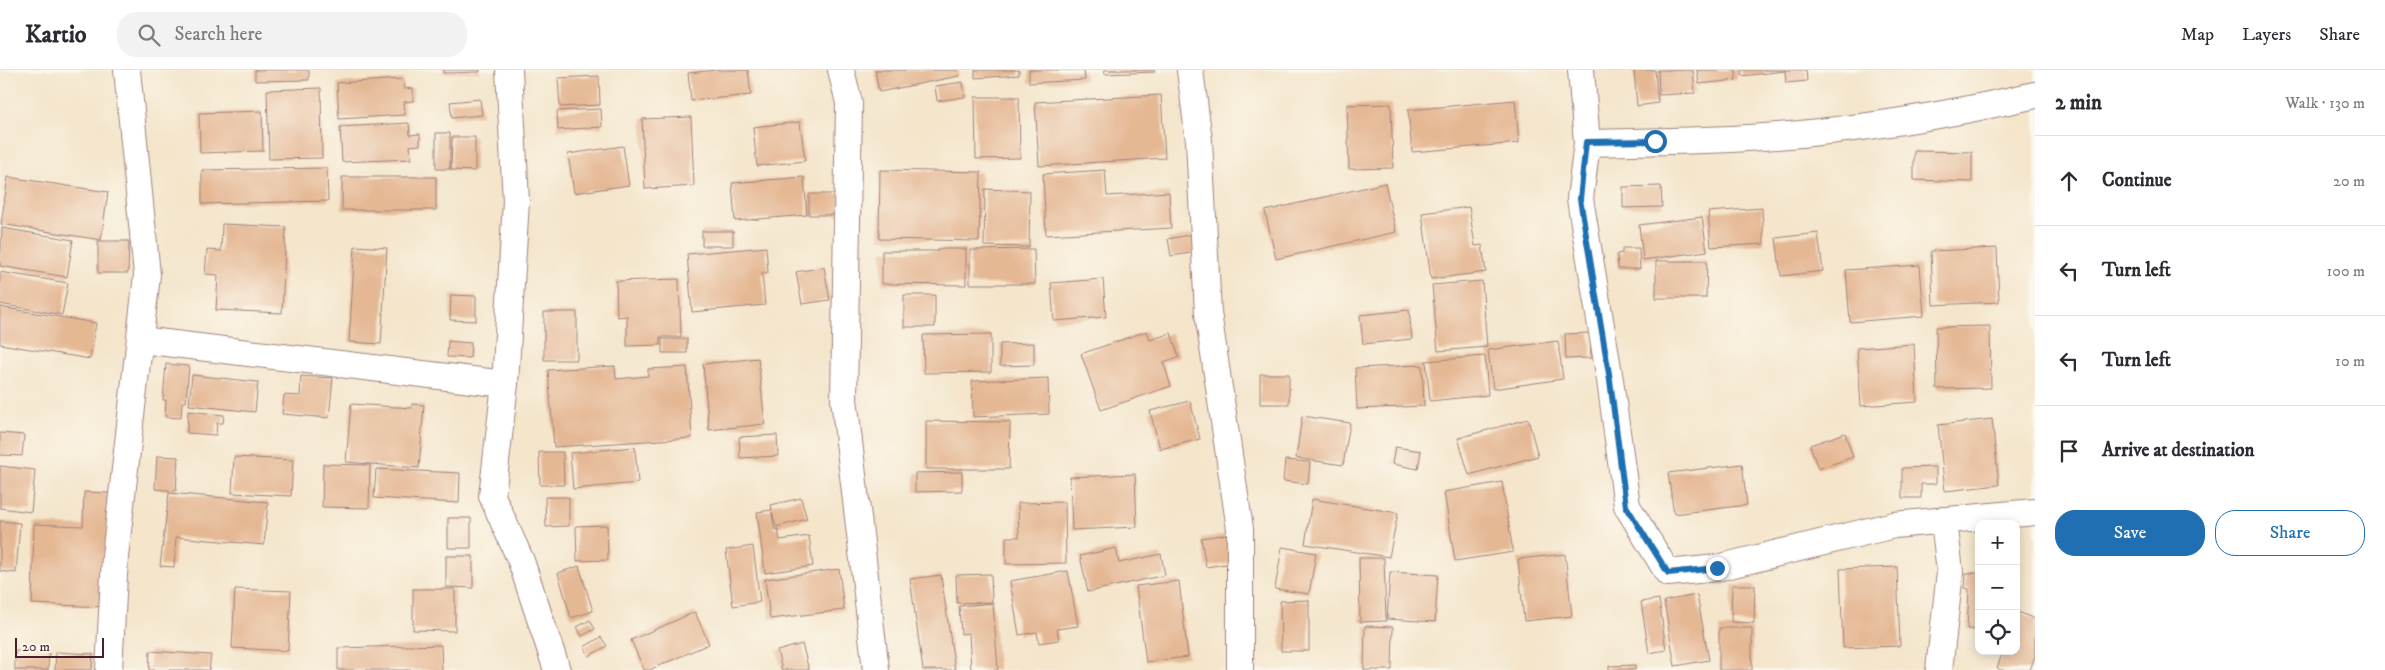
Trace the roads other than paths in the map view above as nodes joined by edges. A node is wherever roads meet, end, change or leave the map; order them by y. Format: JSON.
{"nodes":[{"id":1,"x":127,"y":70,"type":"edge"},
{"id":2,"x":509,"y":70,"type":"edge"},
{"id":3,"x":841,"y":70,"type":"edge"},
{"id":4,"x":1190,"y":70,"type":"edge"},
{"id":5,"x":1581,"y":70,"type":"edge"},
{"id":6,"x":2035,"y":95,"type":"edge"},
{"id":7,"x":1586,"y":142,"type":"junction"},
{"id":8,"x":141,"y":340,"type":"junction"},
{"id":9,"x":506,"y":384,"type":"junction"},
{"id":10,"x":2035,"y":512,"type":"edge"},
{"id":11,"x":1944,"y":520,"type":"junction"},
{"id":12,"x":109,"y":670,"type":"edge"},
{"id":13,"x":557,"y":670,"type":"edge"},
{"id":14,"x":876,"y":670,"type":"edge"},
{"id":15,"x":1240,"y":670,"type":"edge"},
{"id":16,"x":1939,"y":670,"type":"edge"}],
"edges":[{"from":1,"to":8,"type":"street"},
{"from":2,"to":9,"type":"street"},
{"from":3,"to":14,"type":"street"},
{"from":4,"to":15,"type":"street"},
{"from":5,"to":7,"type":"street"},
{"from":6,"to":7,"type":"street"},
{"from":7,"to":11,"type":"street"},
{"from":8,"to":9,"type":"street"},
{"from":8,"to":12,"type":"street"},
{"from":9,"to":13,"type":"street"},
{"from":10,"to":11,"type":"street"},
{"from":11,"to":16,"type":"street"}]}
